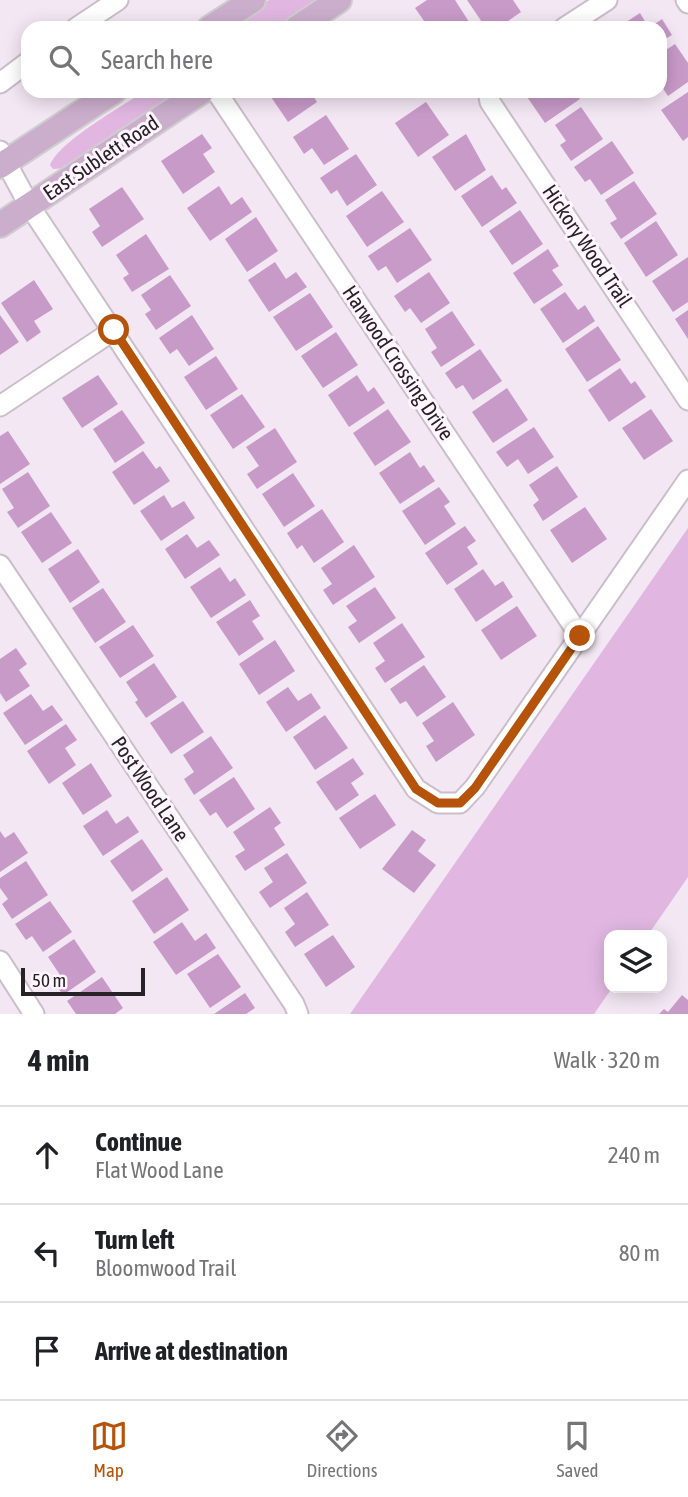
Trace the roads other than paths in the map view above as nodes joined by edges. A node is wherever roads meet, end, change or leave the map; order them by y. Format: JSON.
{"nodes":[{"id":1,"x":118,"y":0,"type":"edge"},
{"id":2,"x":253,"y":0,"type":"edge"},
{"id":3,"x":339,"y":0,"type":"edge"},
{"id":4,"x":607,"y":0,"type":"edge"},
{"id":5,"x":86,"y":21,"type":"edge"},
{"id":6,"x":221,"y":21,"type":"edge"},
{"id":7,"x":308,"y":21,"type":"edge"},
{"id":8,"x":575,"y":21,"type":"edge"},
{"id":9,"x":21,"y":67,"type":"edge"},
{"id":10,"x":0,"y":83,"type":"edge"},
{"id":11,"x":102,"y":98,"type":"edge"},
{"id":12,"x":191,"y":98,"type":"edge"},
{"id":13,"x":221,"y":98,"type":"edge"},
{"id":14,"x":489,"y":98,"type":"edge"},
{"id":15,"x":2,"y":159,"type":"edge"},
{"id":16,"x":29,"y":205,"type":"junction"},
{"id":17,"x":0,"y":225,"type":"edge"},
{"id":18,"x":114,"y":330,"type":"junction"},
{"id":19,"x":688,"y":400,"type":"edge"},
{"id":20,"x":0,"y":406,"type":"edge"},
{"id":21,"x":688,"y":480,"type":"edge"},
{"id":22,"x":0,"y":565,"type":"edge"},
{"id":23,"x":580,"y":636,"type":"junction"},
{"id":24,"x":0,"y":961,"type":"edge"},
{"id":25,"x":34,"y":1014,"type":"edge"},
{"id":26,"x":298,"y":1014,"type":"edge"}],
"edges":[{"from":1,"to":5,"type":"street"},
{"from":2,"to":6,"type":"main road"},
{"from":3,"to":7,"type":"main road"},
{"from":4,"to":8,"type":"street"},
{"from":9,"to":10,"type":"street"},
{"from":11,"to":15,"type":"main road"},
{"from":12,"to":16,"type":"main road","name":"East Sublett Road"},
{"from":13,"to":23,"type":"street","name":"Harwood Crossing Drive"},
{"from":14,"to":19,"type":"street","name":"Hickory Wood Trail"},
{"from":15,"to":16,"type":"street"},
{"from":16,"to":17,"type":"main road","name":"East Sublett Road"},
{"from":16,"to":18,"type":"street"},
{"from":18,"to":20,"type":"street"},
{"from":18,"to":23,"type":"street"},
{"from":21,"to":23,"type":"street"},
{"from":22,"to":26,"type":"street","name":"Post Wood Lane"},
{"from":24,"to":25,"type":"street"}]}
